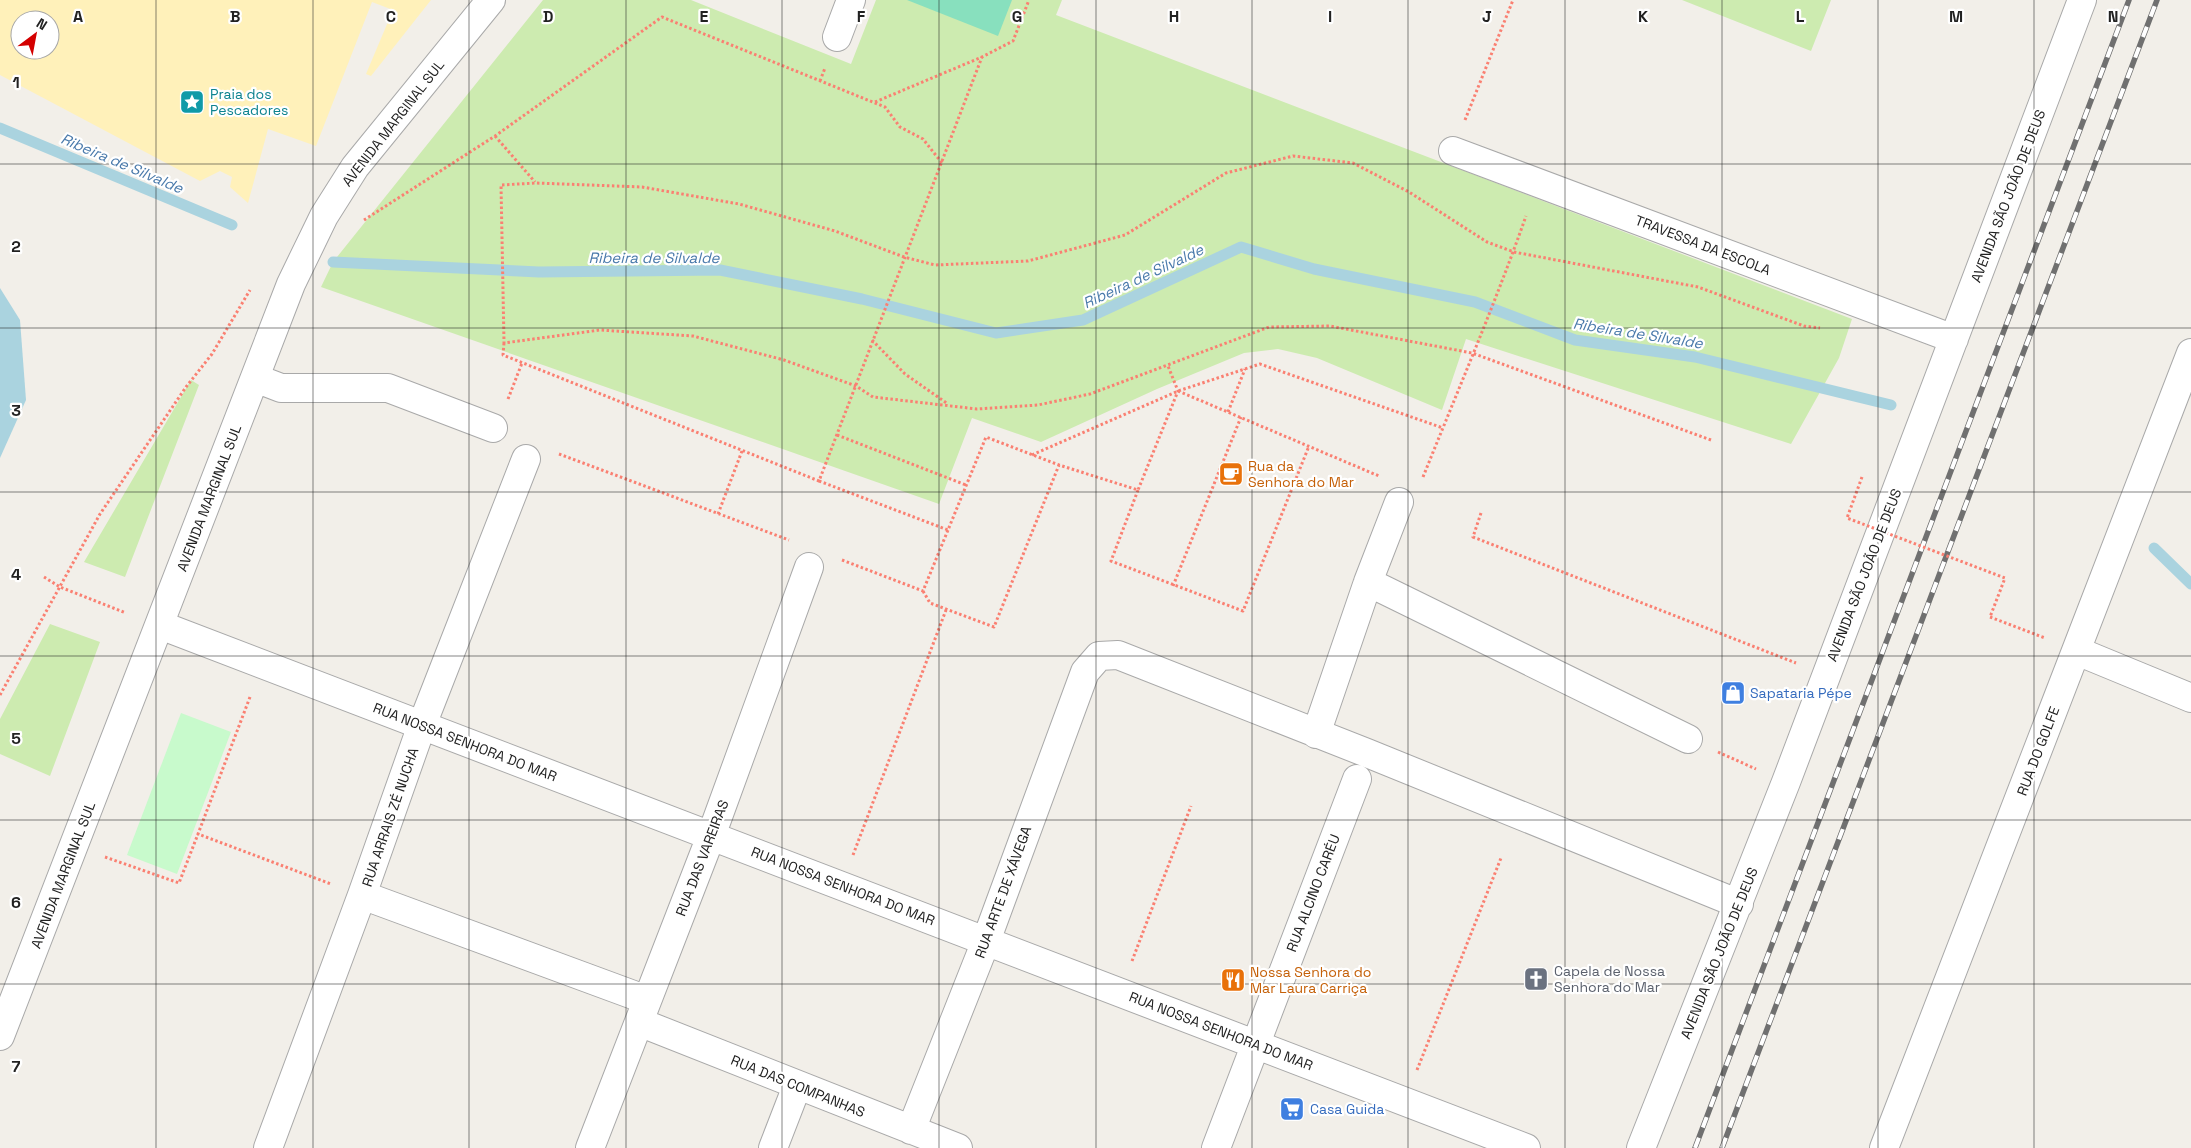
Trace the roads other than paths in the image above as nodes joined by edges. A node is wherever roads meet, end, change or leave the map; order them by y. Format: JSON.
{"nodes":[{"id":1,"x":490,"y":0,"type":"edge"},
{"id":2,"x":851,"y":0,"type":"edge"},
{"id":3,"x":2082,"y":0,"type":"edge"},
{"id":4,"x":837,"y":37,"type":"dead end"},
{"id":5,"x":1453,"y":151,"type":"road end"},
{"id":6,"x":1954,"y":338,"type":"junction"},
{"id":7,"x":2191,"y":353,"type":"edge"},
{"id":8,"x":255,"y":378,"type":"junction"},
{"id":9,"x":493,"y":428,"type":"dead end"},
{"id":10,"x":538,"y":455,"type":"road end"},
{"id":11,"x":1402,"y":494,"type":"road end"},
{"id":12,"x":813,"y":555,"type":"road end"},
{"id":13,"x":1368,"y":582,"type":"junction"},
{"id":14,"x":160,"y":625,"type":"junction"},
{"id":15,"x":2077,"y":651,"type":"junction"},
{"id":16,"x":2191,"y":698,"type":"edge"},
{"id":17,"x":422,"y":725,"type":"junction"},
{"id":18,"x":1316,"y":734,"type":"junction"},
{"id":19,"x":1688,"y":739,"type":"road end"},
{"id":20,"x":1357,"y":779,"type":"dead end"},
{"id":21,"x":711,"y":836,"type":"junction"},
{"id":22,"x":362,"y":895,"type":"junction"},
{"id":23,"x":1739,"y":904,"type":"junction"},
{"id":24,"x":986,"y":941,"type":"junction"},
{"id":25,"x":643,"y":1011,"type":"junction"},
{"id":26,"x":0,"y":1036,"type":"edge"},
{"id":27,"x":1256,"y":1043,"type":"junction"},
{"id":28,"x":797,"y":1086,"type":"junction"},
{"id":29,"x":911,"y":1130,"type":"junction"},
{"id":30,"x":268,"y":1148,"type":"edge"},
{"id":31,"x":590,"y":1148,"type":"edge"},
{"id":32,"x":773,"y":1148,"type":"edge"},
{"id":33,"x":958,"y":1148,"type":"edge"},
{"id":34,"x":1216,"y":1148,"type":"edge"},
{"id":35,"x":1526,"y":1148,"type":"edge"},
{"id":36,"x":1642,"y":1148,"type":"edge"},
{"id":37,"x":1884,"y":1148,"type":"edge"}],
"edges":[{"from":1,"to":8,"type":"street","name":"AVENIDA MARGINAL SUL"},
{"from":2,"to":4,"type":"street"},
{"from":3,"to":6,"type":"street","name":"AVENIDA SÃO JOÃO DE DEUS"},
{"from":5,"to":6,"type":"street","name":"TRAVESSA DA ESCOLA"},
{"from":6,"to":23,"type":"street","name":"AVENIDA SÃO JOÃO DE DEUS"},
{"from":7,"to":15,"type":"street","name":"RUA DO GOLFE"},
{"from":8,"to":9,"type":"street"},
{"from":8,"to":14,"type":"street","name":"AVENIDA MARGINAL SUL"},
{"from":10,"to":17,"type":"street","name":"RUA ARRAIS ZÉ NUCHA"},
{"from":11,"to":13,"type":"street"},
{"from":12,"to":21,"type":"street","name":"RUA DAS VAREIRAS"},
{"from":13,"to":18,"type":"street"},
{"from":13,"to":19,"type":"street"},
{"from":14,"to":17,"type":"street","name":"RUA NOSSA SENHORA DO MAR"},
{"from":14,"to":26,"type":"street","name":"AVENIDA MARGINAL SUL"},
{"from":15,"to":16,"type":"street"},
{"from":15,"to":37,"type":"street","name":"RUA DO GOLFE"},
{"from":17,"to":21,"type":"street","name":"RUA NOSSA SENHORA DO MAR"},
{"from":17,"to":22,"type":"street","name":"RUA ARRAIS ZÉ NUCHA"},
{"from":18,"to":23,"type":"street"},
{"from":18,"to":24,"type":"street","name":"RUA ARTE DE XÁVEGA"},
{"from":20,"to":27,"type":"street","name":"RUA ALCINO CARÉU"},
{"from":21,"to":24,"type":"street","name":"RUA NOSSA SENHORA DO MAR"},
{"from":21,"to":25,"type":"street","name":"RUA DAS VAREIRAS"},
{"from":22,"to":25,"type":"street","name":"RUA DAS COMPANHAS"},
{"from":22,"to":30,"type":"street","name":"RUA ARRAIS ZÉ NUCHA"},
{"from":23,"to":36,"type":"street","name":"AVENIDA SÃO JOÃO DE DEUS"},
{"from":24,"to":27,"type":"street","name":"RUA NOSSA SENHORA DO MAR"},
{"from":24,"to":29,"type":"street","name":"RUA ARTE DE XÁVEGA"},
{"from":25,"to":28,"type":"street","name":"RUA DAS COMPANHAS"},
{"from":25,"to":31,"type":"street","name":"RUA DAS VAREIRAS"},
{"from":27,"to":34,"type":"street","name":"RUA ALCINO CARÉU"},
{"from":27,"to":35,"type":"street","name":"RUA NOSSA SENHORA DO MAR"},
{"from":28,"to":29,"type":"street","name":"RUA DAS COMPANHAS"},
{"from":28,"to":32,"type":"street"},
{"from":29,"to":33,"type":"street","name":"RUA DAS COMPANHAS"}]}
